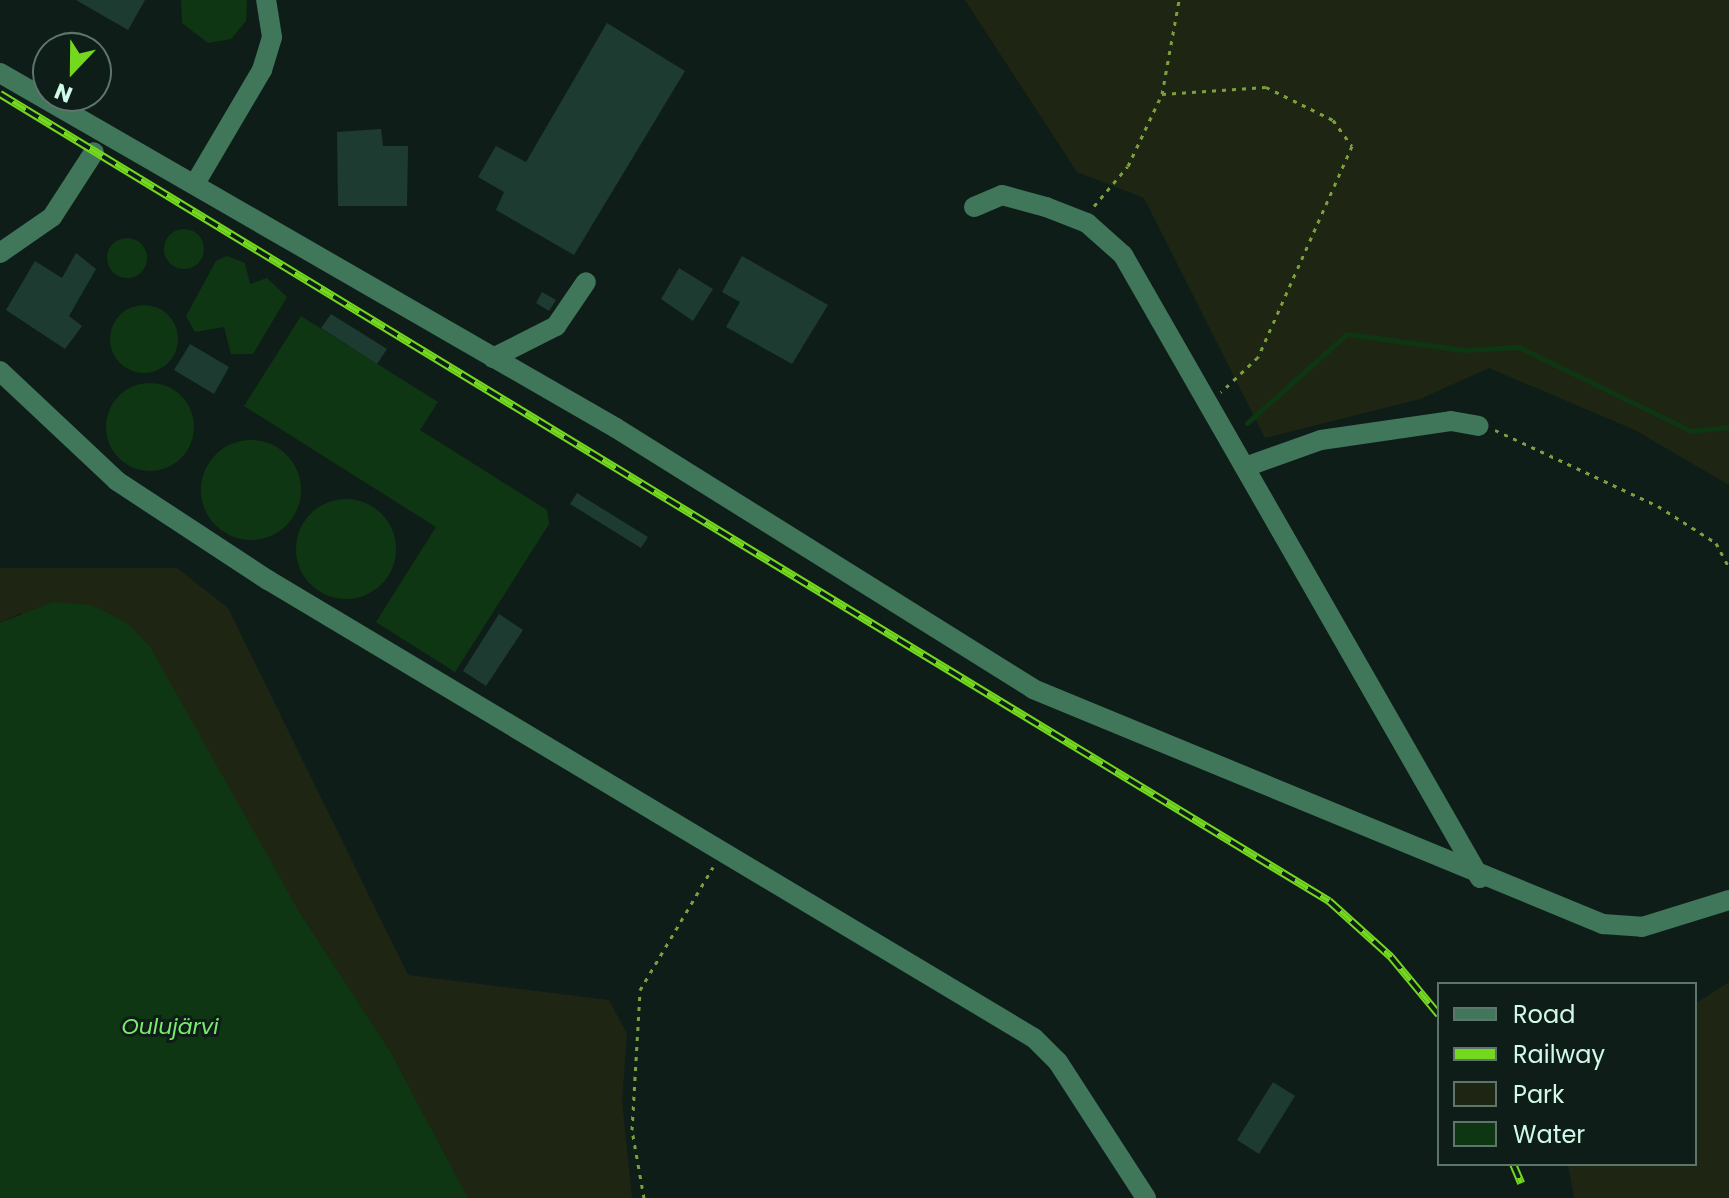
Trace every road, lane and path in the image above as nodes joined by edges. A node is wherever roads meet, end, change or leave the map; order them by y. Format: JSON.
{"nodes":[{"id":1,"x":266,"y":0,"type":"edge"},
{"id":2,"x":1179,"y":0,"type":"edge"},
{"id":3,"x":0,"y":73,"type":"edge"},
{"id":4,"x":1162,"y":94,"type":"junction"},
{"id":5,"x":94,"y":152,"type":"dead end"},
{"id":6,"x":196,"y":182,"type":"junction"},
{"id":7,"x":974,"y":207,"type":"dead end"},
{"id":8,"x":1087,"y":223,"type":"junction"},
{"id":9,"x":0,"y":253,"type":"edge"},
{"id":10,"x":586,"y":282,"type":"dead end"},
{"id":11,"x":493,"y":358,"type":"junction"},
{"id":12,"x":0,"y":371,"type":"edge"},
{"id":13,"x":1208,"y":402,"type":"junction"},
{"id":14,"x":1479,"y":426,"type":"joint"},
{"id":15,"x":1248,"y":466,"type":"junction"},
{"id":16,"x":1729,"y":567,"type":"edge"},
{"id":17,"x":724,"y":849,"type":"junction"},
{"id":18,"x":1480,"y":878,"type":"junction"},
{"id":19,"x":1729,"y":900,"type":"edge"},
{"id":20,"x":644,"y":1198,"type":"edge"},
{"id":21,"x":1146,"y":1198,"type":"edge"}],
"edges":[{"from":1,"to":6,"type":"street"},
{"from":2,"to":4,"type":"path"},
{"from":3,"to":6,"type":"street"},
{"from":4,"to":8,"type":"path"},
{"from":4,"to":13,"type":"path"},
{"from":5,"to":9,"type":"street"},
{"from":6,"to":11,"type":"street"},
{"from":7,"to":8,"type":"street"},
{"from":8,"to":13,"type":"street"},
{"from":10,"to":11,"type":"street"},
{"from":11,"to":18,"type":"street"},
{"from":12,"to":17,"type":"street"},
{"from":13,"to":15,"type":"street"},
{"from":14,"to":15,"type":"street"},
{"from":14,"to":16,"type":"path"},
{"from":15,"to":18,"type":"street"},
{"from":17,"to":20,"type":"path"},
{"from":17,"to":21,"type":"street"},
{"from":18,"to":19,"type":"street"}]}
